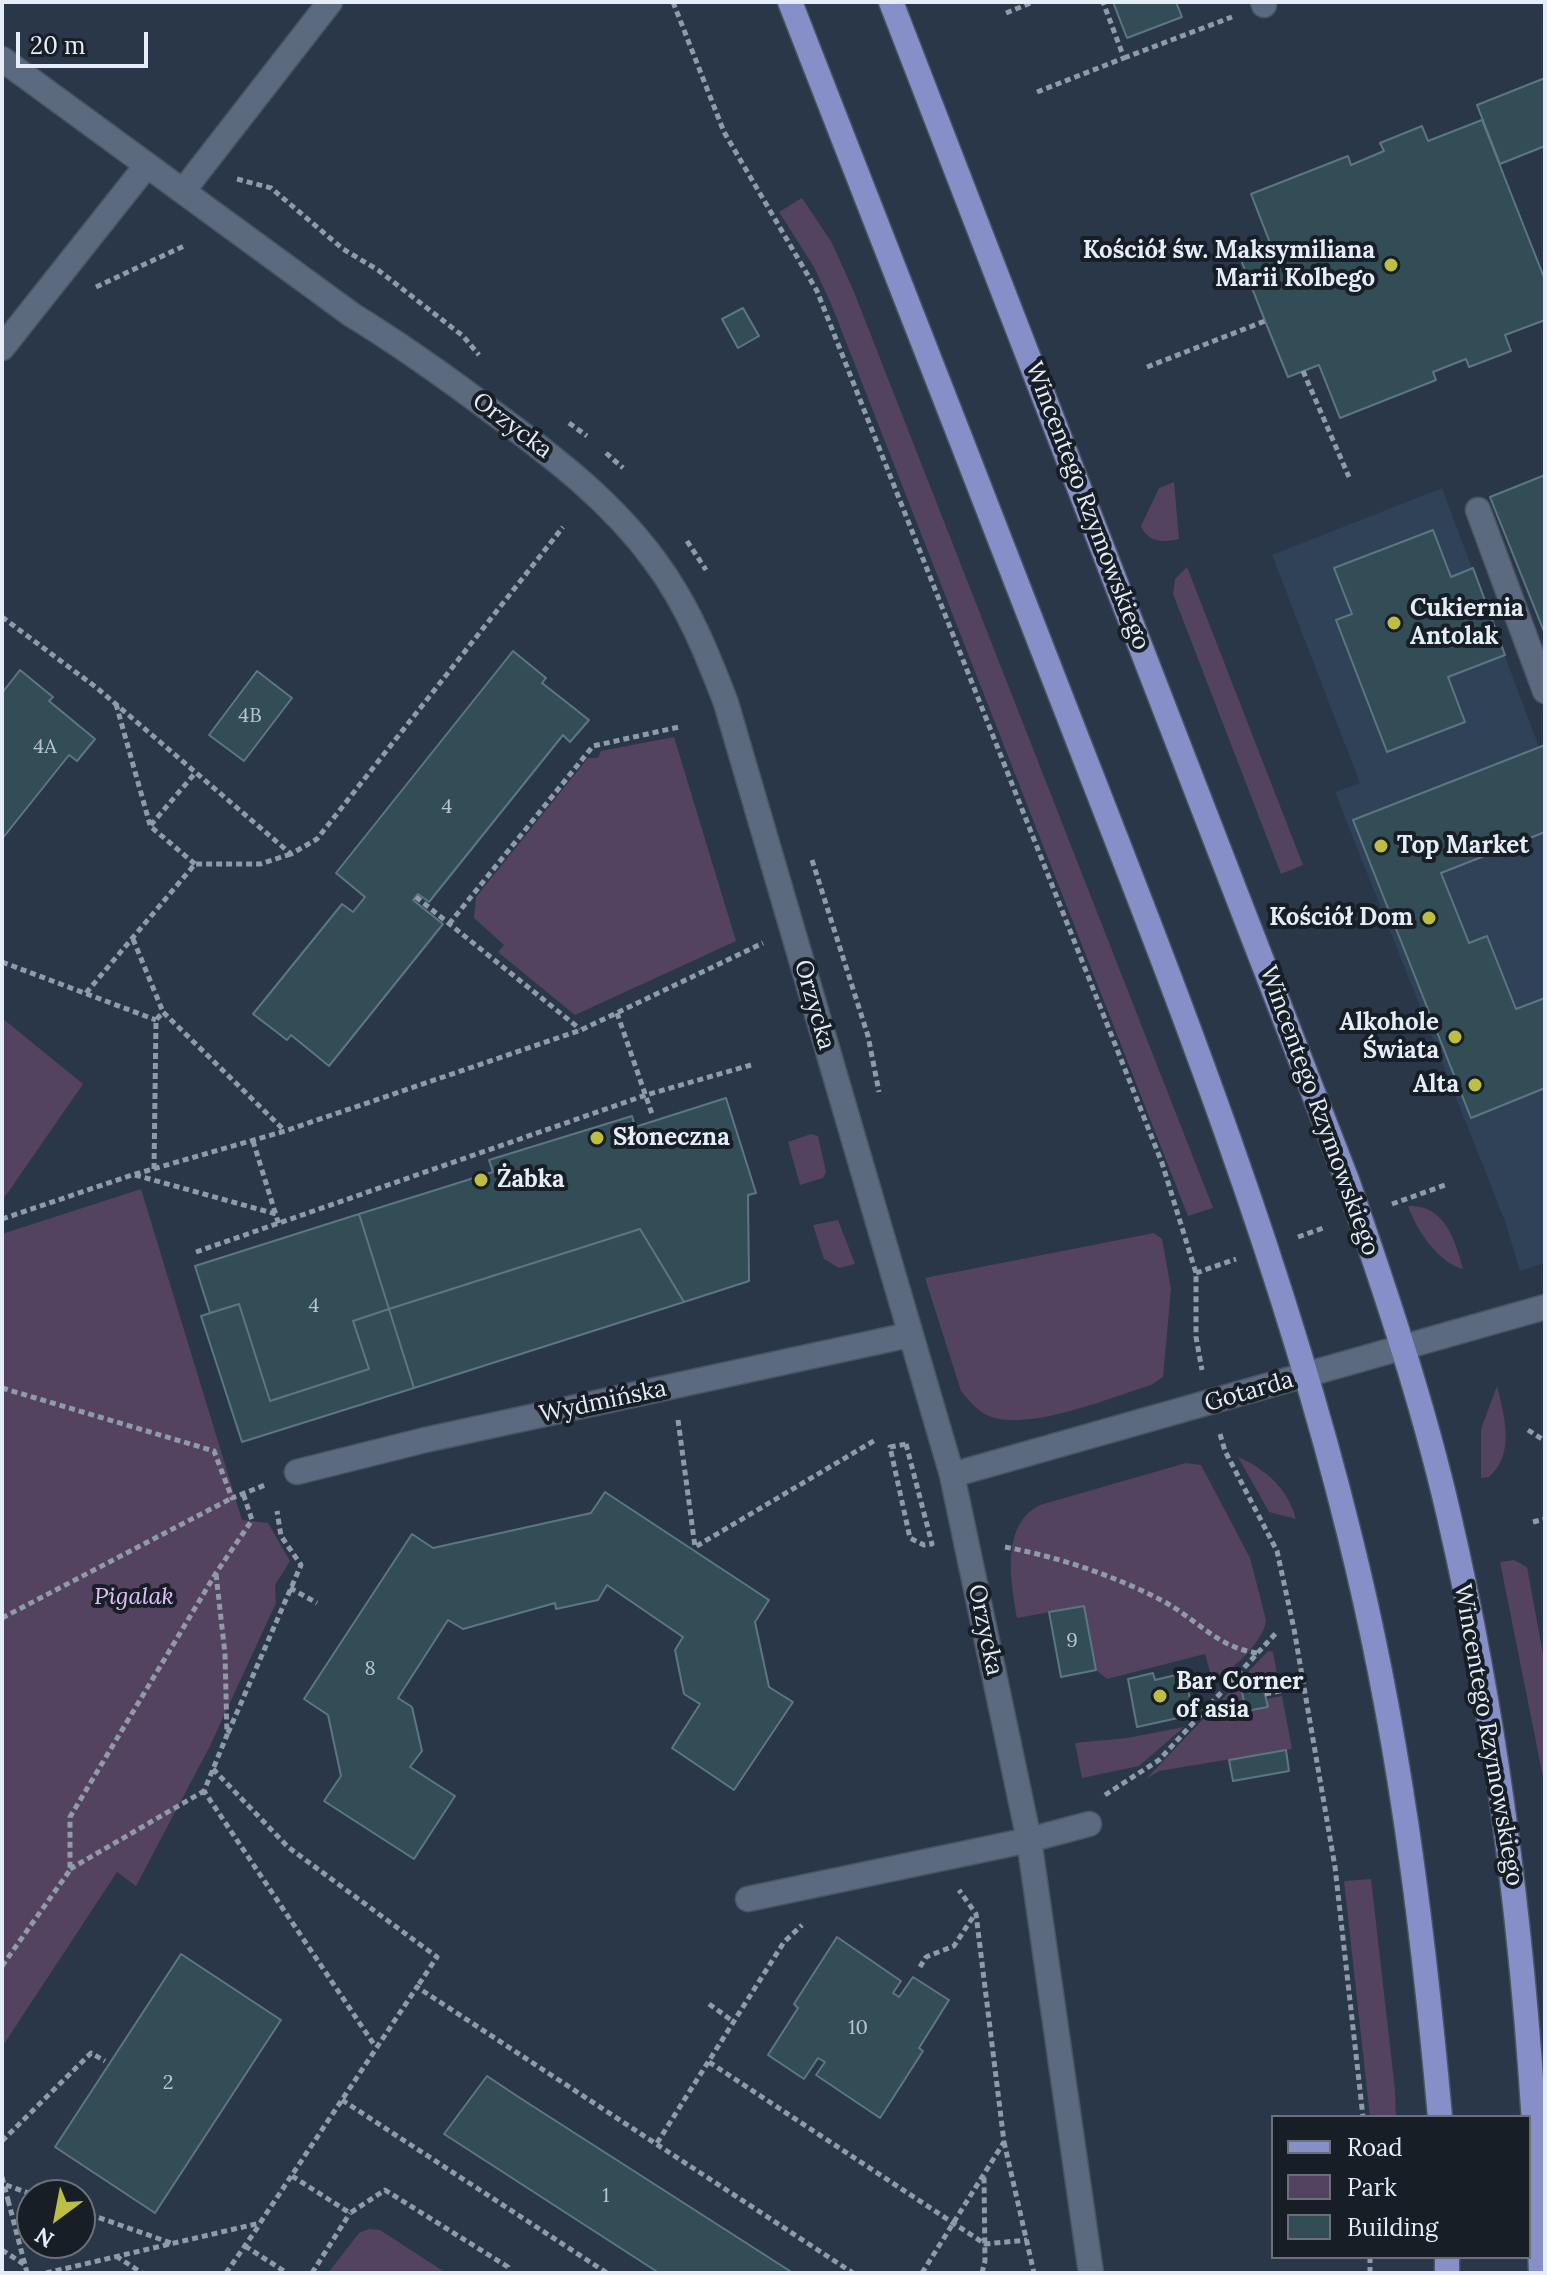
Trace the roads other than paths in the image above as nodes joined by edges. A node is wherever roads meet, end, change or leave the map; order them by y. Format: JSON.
{"nodes":[{"id":1,"x":330,"y":2,"type":"edge"},
{"id":2,"x":790,"y":2,"type":"edge"},
{"id":3,"x":891,"y":2,"type":"edge"},
{"id":4,"x":2,"y":59,"type":"edge"},
{"id":5,"x":147,"y":165,"type":"junction"},
{"id":6,"x":183,"y":191,"type":"junction"},
{"id":7,"x":2,"y":348,"type":"edge"},
{"id":8,"x":1478,"y":510,"type":"dead end"},
{"id":9,"x":1545,"y":691,"type":"edge"},
{"id":10,"x":1545,"y":1307,"type":"edge"},
{"id":11,"x":909,"y":1335,"type":"junction"},
{"id":12,"x":1403,"y":1348,"type":"junction"},
{"id":13,"x":1308,"y":1375,"type":"junction"},
{"id":14,"x":297,"y":1472,"type":"road end"},
{"id":15,"x":952,"y":1475,"type":"junction"},
{"id":16,"x":1078,"y":1826,"type":"road end"},
{"id":17,"x":1029,"y":1840,"type":"junction"},
{"id":18,"x":748,"y":1899,"type":"dead end"},
{"id":19,"x":1440,"y":2115,"type":"edge"},
{"id":20,"x":1091,"y":2273,"type":"edge"},
{"id":21,"x":1541,"y":2273,"type":"edge"}],
"edges":[{"from":1,"to":6,"type":"street"},
{"from":2,"to":13,"type":"main road"},
{"from":3,"to":12,"type":"main road","name":"Wincentego Rzymowskiego"},
{"from":4,"to":5,"type":"street","name":"Orzycka"},
{"from":5,"to":6,"type":"street","name":"Orzycka"},
{"from":5,"to":7,"type":"street"},
{"from":6,"to":11,"type":"street","name":"Orzycka"},
{"from":8,"to":9,"type":"street"},
{"from":10,"to":12,"type":"street","name":"Gotarda"},
{"from":11,"to":14,"type":"street","name":"Wydmińska"},
{"from":11,"to":15,"type":"street","name":"Orzycka"},
{"from":12,"to":13,"type":"street","name":"Gotarda"},
{"from":12,"to":21,"type":"main road","name":"Wincentego Rzymowskiego"},
{"from":13,"to":15,"type":"street","name":"Gotarda"},
{"from":13,"to":19,"type":"main road"},
{"from":15,"to":17,"type":"street","name":"Orzycka"},
{"from":16,"to":17,"type":"street"},
{"from":17,"to":18,"type":"street"},
{"from":17,"to":20,"type":"street","name":"Orzycka"}]}
